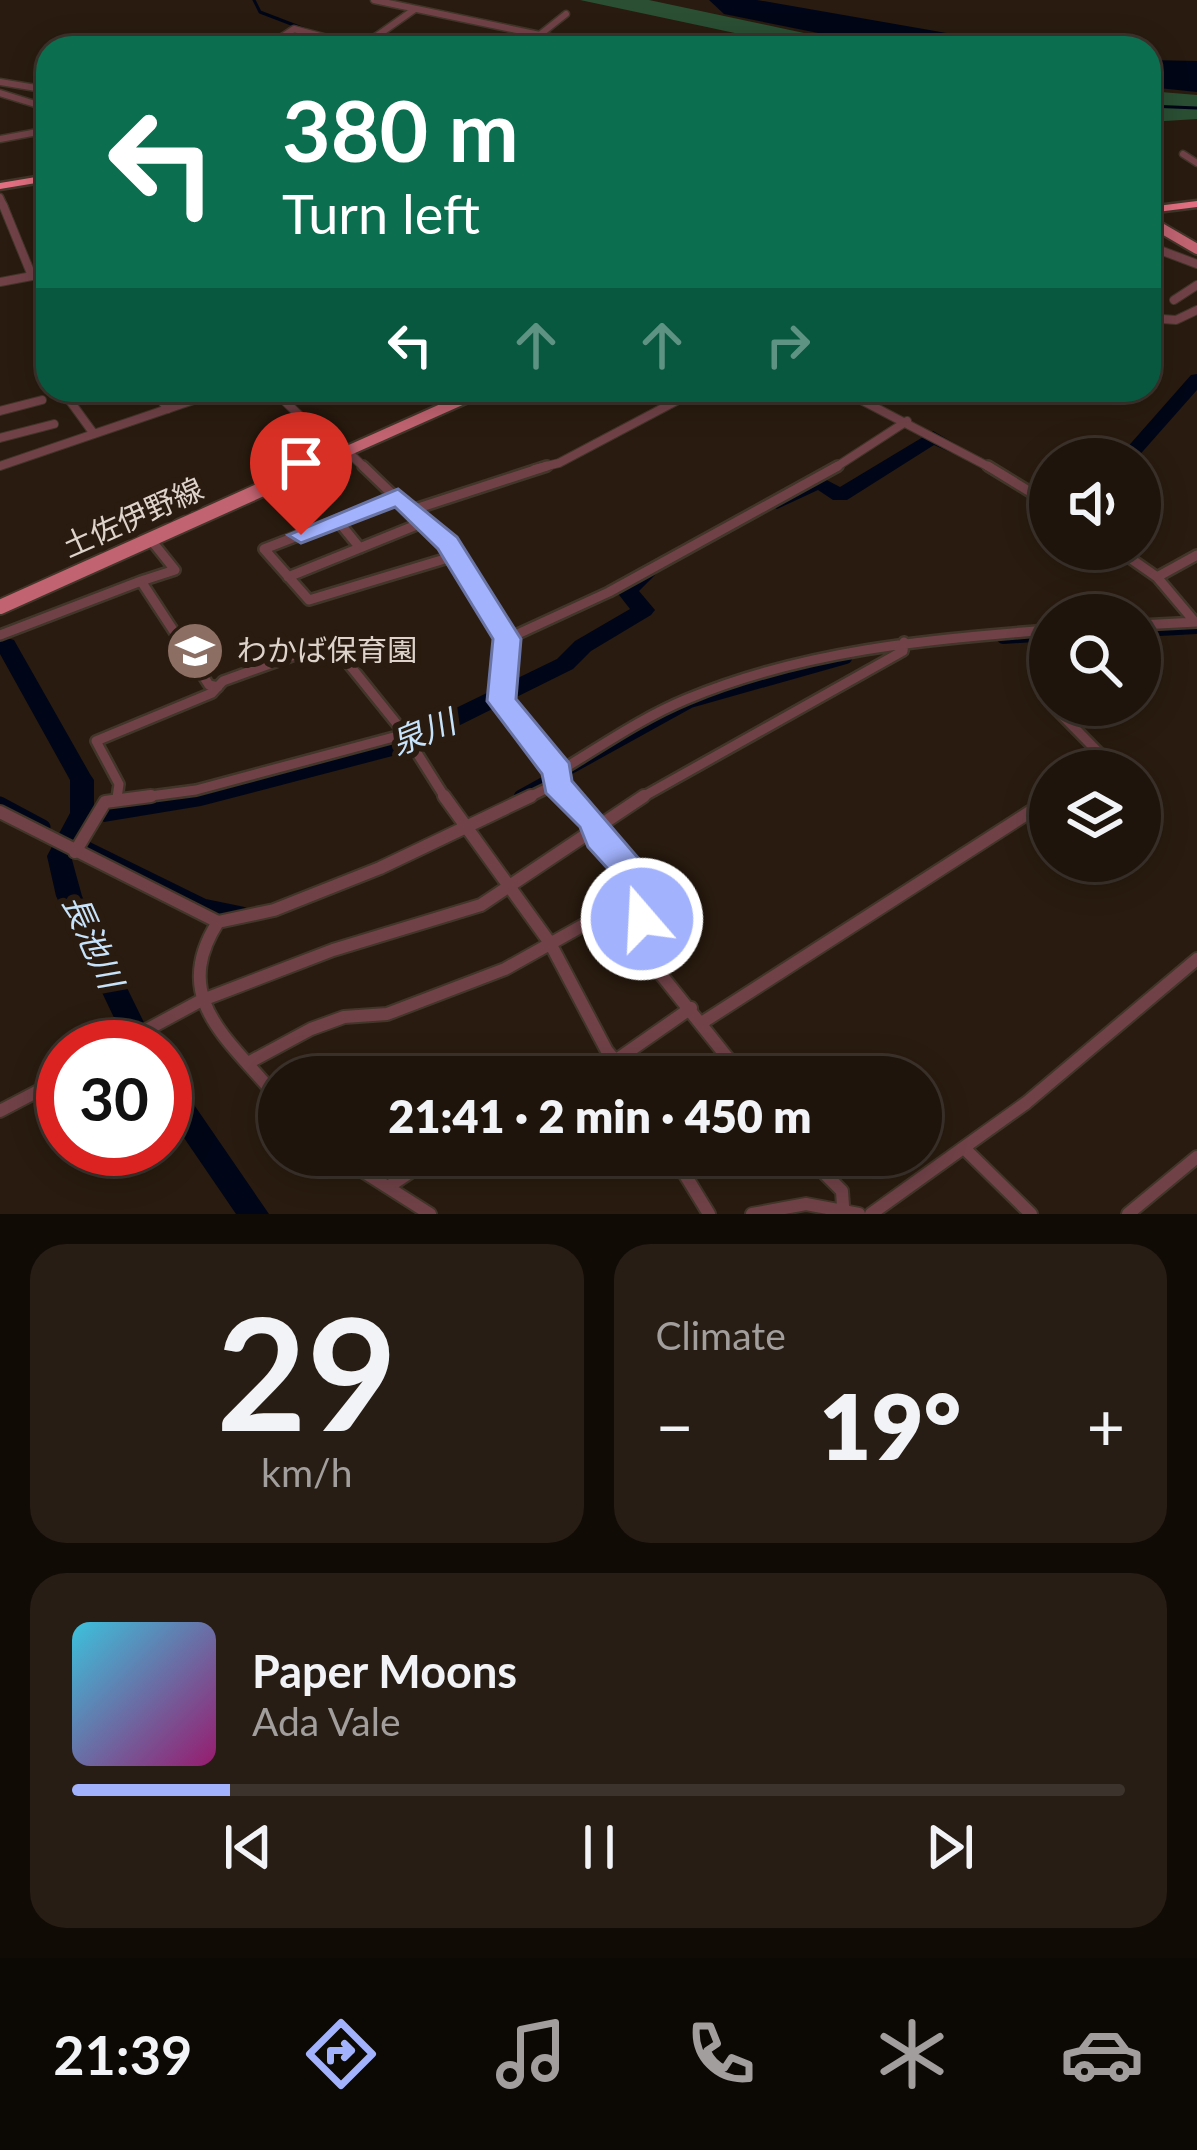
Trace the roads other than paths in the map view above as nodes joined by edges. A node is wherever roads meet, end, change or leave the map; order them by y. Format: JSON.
{"nodes":[{"id":1,"x":374,"y":0,"type":"edge"},
{"id":2,"x":415,"y":9,"type":"junction"},
{"id":3,"x":566,"y":14,"type":"dead end"},
{"id":4,"x":540,"y":35,"type":"junction"},
{"id":5,"x":283,"y":36,"type":"edge"},
{"id":6,"x":316,"y":36,"type":"edge"},
{"id":7,"x":380,"y":36,"type":"edge"},
{"id":8,"x":545,"y":36,"type":"edge"},
{"id":9,"x":0,"y":82,"type":"edge"},
{"id":10,"x":36,"y":88,"type":"edge"},
{"id":11,"x":0,"y":93,"type":"edge"},
{"id":12,"x":36,"y":104,"type":"edge"},
{"id":13,"x":36,"y":132,"type":"edge"},
{"id":14,"x":0,"y":139,"type":"edge"},
{"id":15,"x":1183,"y":154,"type":"dead end"},
{"id":16,"x":1197,"y":163,"type":"edge"},
{"id":17,"x":36,"y":184,"type":"edge"},
{"id":18,"x":0,"y":191,"type":"edge"},
{"id":19,"x":1197,"y":200,"type":"edge"},
{"id":20,"x":1161,"y":204,"type":"edge"},
{"id":21,"x":1161,"y":227,"type":"edge"},
{"id":22,"x":1197,"y":249,"type":"edge"},
{"id":23,"x":1161,"y":250,"type":"edge"},
{"id":24,"x":1197,"y":264,"type":"edge"},
{"id":25,"x":36,"y":275,"type":"edge"},
{"id":26,"x":32,"y":276,"type":"junction"},
{"id":27,"x":0,"y":282,"type":"edge"},
{"id":28,"x":1197,"y":285,"type":"edge"},
{"id":29,"x":1174,"y":300,"type":"dead end"},
{"id":30,"x":1197,"y":310,"type":"edge"},
{"id":31,"x":1161,"y":319,"type":"edge"},
{"id":32,"x":36,"y":402,"type":"edge"},
{"id":33,"x":71,"y":402,"type":"edge"},
{"id":34,"x":162,"y":402,"type":"edge"},
{"id":35,"x":189,"y":402,"type":"edge"},
{"id":36,"x":287,"y":402,"type":"edge"},
{"id":37,"x":458,"y":402,"type":"edge"},
{"id":38,"x":674,"y":402,"type":"edge"},
{"id":39,"x":868,"y":402,"type":"edge"},
{"id":40,"x":168,"y":409,"type":"junction"},
{"id":41,"x":0,"y":411,"type":"edge"},
{"id":42,"x":908,"y":421,"type":"junction"},
{"id":43,"x":54,"y":424,"type":"dead end"},
{"id":44,"x":94,"y":434,"type":"junction"},
{"id":45,"x":0,"y":438,"type":"edge"},
{"id":46,"x":345,"y":453,"type":"junction"},
{"id":47,"x":0,"y":466,"type":"edge"},
{"id":48,"x":1029,"y":491,"type":"edge"},
{"id":49,"x":398,"y":496,"type":"junction"},
{"id":50,"x":412,"y":510,"type":"junction"},
{"id":51,"x":338,"y":520,"type":"junction"},
{"id":52,"x":424,"y":522,"type":"junction"},
{"id":53,"x":151,"y":540,"type":"junction"},
{"id":54,"x":360,"y":548,"type":"junction"},
{"id":55,"x":458,"y":555,"type":"junction"},
{"id":56,"x":1197,"y":555,"type":"edge"},
{"id":57,"x":1147,"y":570,"type":"edge"},
{"id":58,"x":287,"y":577,"type":"junction"},
{"id":59,"x":1157,"y":577,"type":"junction"},
{"id":60,"x":141,"y":581,"type":"junction"},
{"id":61,"x":0,"y":607,"type":"edge"},
{"id":62,"x":1196,"y":622,"type":"edge"},
{"id":63,"x":1161,"y":624,"type":"edge"},
{"id":64,"x":1029,"y":632,"type":"edge"},
{"id":65,"x":0,"y":635,"type":"edge"},
{"id":66,"x":507,"y":639,"type":"junction"},
{"id":67,"x":904,"y":646,"type":"junction"},
{"id":68,"x":218,"y":687,"type":"junction"},
{"id":69,"x":1073,"y":726,"type":"edge"},
{"id":70,"x":408,"y":740,"type":"junction"},
{"id":71,"x":1096,"y":750,"type":"edge"},
{"id":72,"x":556,"y":779,"type":"junction"},
{"id":73,"x":117,"y":798,"type":"junction"},
{"id":74,"x":0,"y":812,"type":"edge"},
{"id":75,"x":1029,"y":812,"type":"edge"},
{"id":76,"x":465,"y":824,"type":"junction"},
{"id":77,"x":596,"y":827,"type":"junction"},
{"id":78,"x":72,"y":851,"type":"junction"},
{"id":79,"x":508,"y":890,"type":"junction"},
{"id":80,"x":639,"y":894,"type":"junction"},
{"id":81,"x":218,"y":922,"type":"junction"},
{"id":82,"x":550,"y":943,"type":"junction"},
{"id":83,"x":1197,"y":959,"type":"edge"},
{"id":84,"x":200,"y":1001,"type":"junction"},
{"id":85,"x":692,"y":1008,"type":"junction"},
{"id":86,"x":163,"y":1020,"type":"edge"},
{"id":87,"x":703,"y":1022,"type":"junction"},
{"id":88,"x":612,"y":1056,"type":"edge"},
{"id":89,"x":620,"y":1056,"type":"edge"},
{"id":90,"x":728,"y":1056,"type":"edge"},
{"id":91,"x":248,"y":1064,"type":"junction"},
{"id":92,"x":258,"y":1076,"type":"edge"},
{"id":93,"x":36,"y":1092,"type":"edge"},
{"id":94,"x":0,"y":1111,"type":"edge"},
{"id":95,"x":964,"y":1149,"type":"junction"},
{"id":96,"x":1197,"y":1157,"type":"edge"},
{"id":97,"x":371,"y":1176,"type":"edge"},
{"id":98,"x":404,"y":1176,"type":"edge"},
{"id":99,"x":686,"y":1176,"type":"edge"},
{"id":100,"x":827,"y":1176,"type":"edge"},
{"id":101,"x":388,"y":1187,"type":"junction"},
{"id":102,"x":843,"y":1206,"type":"junction"},
{"id":103,"x":430,"y":1214,"type":"edge"},
{"id":104,"x":710,"y":1214,"type":"edge"},
{"id":105,"x":752,"y":1214,"type":"edge"},
{"id":106,"x":859,"y":1214,"type":"edge"},
{"id":107,"x":871,"y":1214,"type":"edge"},
{"id":108,"x":1031,"y":1214,"type":"edge"},
{"id":109,"x":1128,"y":1214,"type":"edge"}],
"edges":[{"from":1,"to":2,"type":"street"},
{"from":2,"to":4,"type":"street"},
{"from":2,"to":7,"type":"street"},
{"from":3,"to":4,"type":"street"},
{"from":4,"to":8,"type":"street"},
{"from":5,"to":6,"type":"street"},
{"from":9,"to":10,"type":"street"},
{"from":11,"to":12,"type":"street"},
{"from":13,"to":14,"type":"street"},
{"from":15,"to":16,"type":"street"},
{"from":17,"to":18,"type":"highway"},
{"from":18,"to":26,"type":"street"},
{"from":19,"to":20,"type":"highway"},
{"from":21,"to":22,"type":"main road"},
{"from":23,"to":24,"type":"street"},
{"from":25,"to":26,"type":"street"},
{"from":26,"to":27,"type":"street"},
{"from":28,"to":29,"type":"street"},
{"from":30,"to":31,"type":"street"},
{"from":32,"to":41,"type":"street"},
{"from":33,"to":44,"type":"street"},
{"from":34,"to":40,"type":"street"},
{"from":35,"to":40,"type":"street"},
{"from":36,"to":46,"type":"street"},
{"from":37,"to":46,"type":"main road","name":"土佐伊野線"},
{"from":38,"to":50,"type":"street"},
{"from":39,"to":42,"type":"street"},
{"from":40,"to":44,"type":"street"},
{"from":42,"to":48,"type":"street"},
{"from":42,"to":66,"type":"street"},
{"from":43,"to":45,"type":"street"},
{"from":44,"to":47,"type":"street"},
{"from":46,"to":49,"type":"street"},
{"from":46,"to":53,"type":"main road","name":"土佐伊野線"},
{"from":49,"to":50,"type":"street"},
{"from":49,"to":51,"type":"street"},
{"from":50,"to":52,"type":"street"},
{"from":51,"to":54,"type":"street"},
{"from":51,"to":58,"type":"street"},
{"from":52,"to":54,"type":"street"},
{"from":52,"to":55,"type":"street"},
{"from":53,"to":60,"type":"street"},
{"from":53,"to":61,"type":"main road","name":"土佐伊野線"},
{"from":54,"to":58,"type":"street"},
{"from":55,"to":58,"type":"street"},
{"from":55,"to":66,"type":"street"},
{"from":56,"to":59,"type":"street"},
{"from":57,"to":59,"type":"street"},
{"from":59,"to":62,"type":"street"},
{"from":60,"to":65,"type":"street"},
{"from":60,"to":68,"type":"street"},
{"from":62,"to":63,"type":"street"},
{"from":64,"to":67,"type":"street"},
{"from":66,"to":72,"type":"street"},
{"from":67,"to":72,"type":"street"},
{"from":67,"to":77,"type":"street"},
{"from":68,"to":70,"type":"street"},
{"from":68,"to":73,"type":"street"},
{"from":69,"to":71,"type":"street"},
{"from":70,"to":73,"type":"street"},
{"from":70,"to":76,"type":"street"},
{"from":72,"to":76,"type":"street"},
{"from":72,"to":77,"type":"street"},
{"from":73,"to":78,"type":"street"},
{"from":74,"to":78,"type":"street"},
{"from":75,"to":87,"type":"street"},
{"from":76,"to":79,"type":"street"},
{"from":76,"to":81,"type":"street"},
{"from":77,"to":79,"type":"street"},
{"from":77,"to":80,"type":"street"},
{"from":78,"to":81,"type":"street"},
{"from":79,"to":82,"type":"street"},
{"from":79,"to":84,"type":"street"},
{"from":80,"to":82,"type":"street"},
{"from":80,"to":85,"type":"street"},
{"from":81,"to":84,"type":"street"},
{"from":82,"to":88,"type":"street"},
{"from":82,"to":91,"type":"street"},
{"from":83,"to":95,"type":"street"},
{"from":84,"to":86,"type":"street"},
{"from":84,"to":91,"type":"street"},
{"from":85,"to":87,"type":"street"},
{"from":85,"to":89,"type":"street"},
{"from":87,"to":90,"type":"street"},
{"from":91,"to":92,"type":"street"},
{"from":93,"to":94,"type":"street"},
{"from":95,"to":107,"type":"street"},
{"from":95,"to":108,"type":"street"},
{"from":96,"to":109,"type":"street"},
{"from":97,"to":101,"type":"street"},
{"from":98,"to":101,"type":"street"},
{"from":99,"to":104,"type":"street"},
{"from":100,"to":102,"type":"street"},
{"from":101,"to":103,"type":"street"},
{"from":102,"to":105,"type":"street"},
{"from":102,"to":106,"type":"street"}]}
